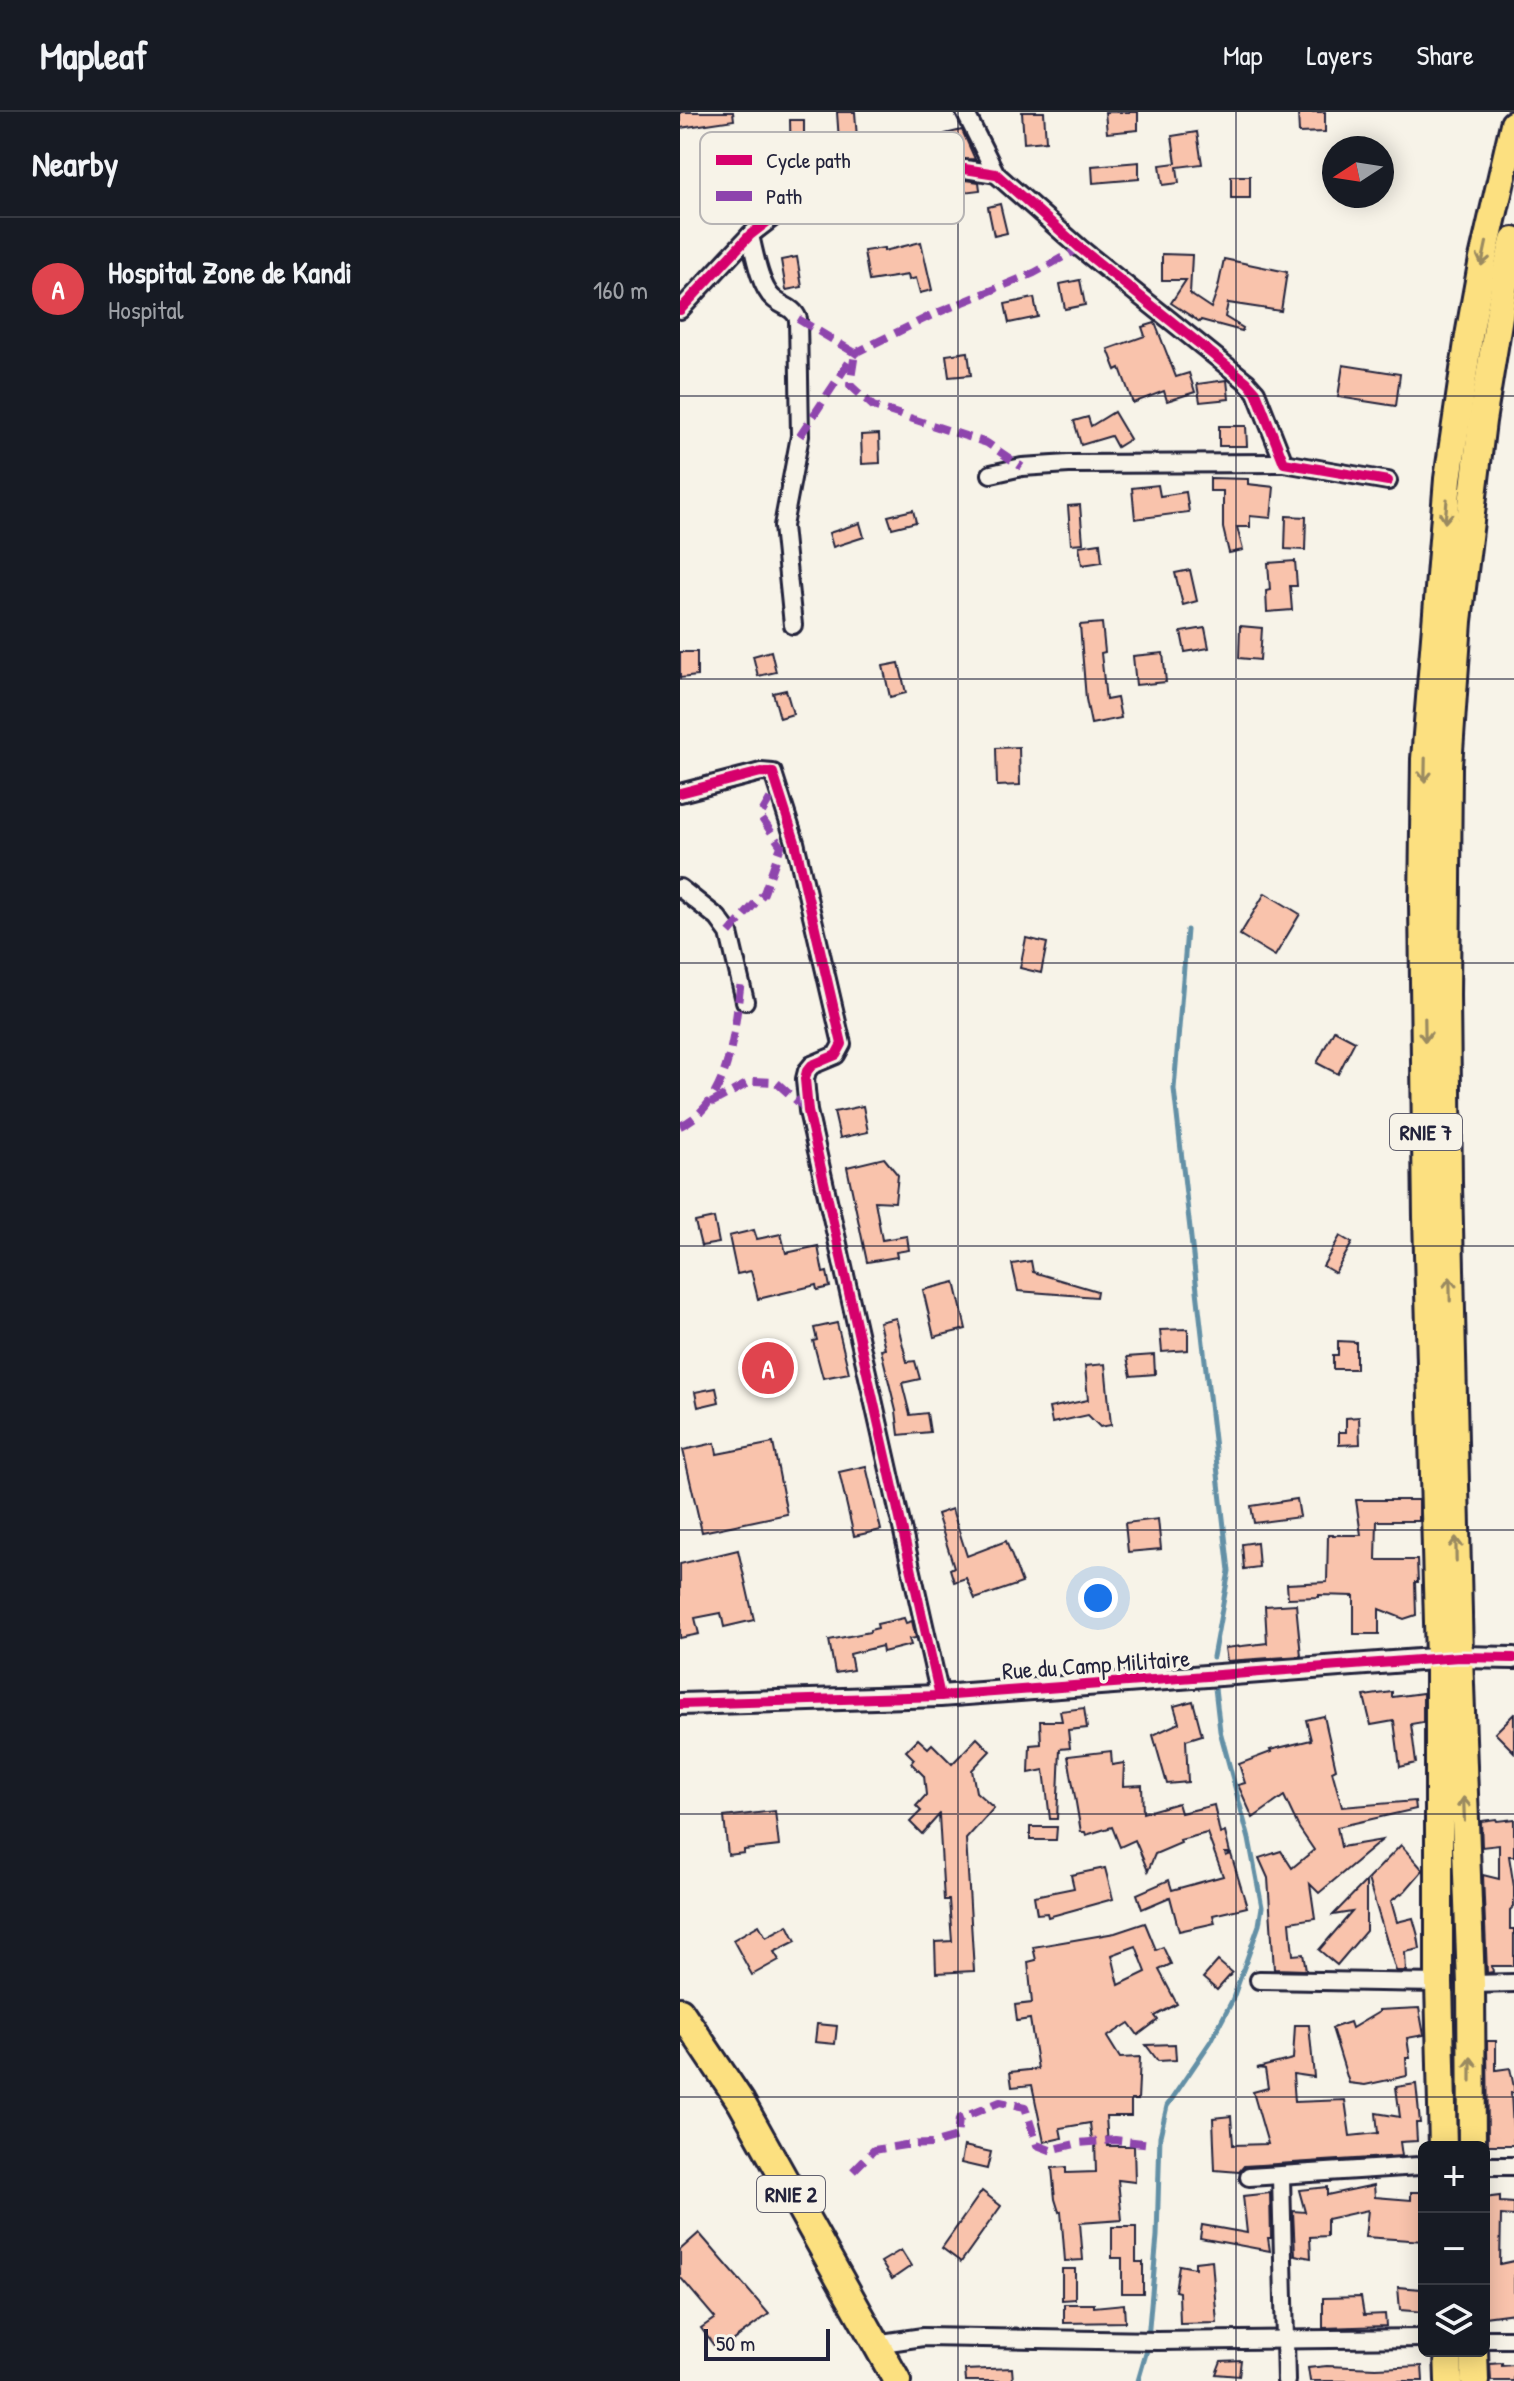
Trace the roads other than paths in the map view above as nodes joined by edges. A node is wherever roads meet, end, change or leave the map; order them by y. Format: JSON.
{"nodes":[{"id":1,"x":965,"y":112,"type":"edge"},
{"id":2,"x":1514,"y":124,"type":"edge"},
{"id":3,"x":964,"y":169,"type":"edge"},
{"id":4,"x":996,"y":174,"type":"junction"},
{"id":5,"x":764,"y":224,"type":"edge"},
{"id":6,"x":750,"y":235,"type":"junction"},
{"id":7,"x":1514,"y":241,"type":"edge"},
{"id":8,"x":680,"y":310,"type":"edge"},
{"id":9,"x":1284,"y":463,"type":"junction"},
{"id":10,"x":991,"y":474,"type":"dead end"},
{"id":11,"x":1388,"y":481,"type":"dead end"},
{"id":12,"x":793,"y":625,"type":"dead end"},
{"id":13,"x":680,"y":793,"type":"edge"},
{"id":14,"x":680,"y":888,"type":"edge"},
{"id":15,"x":745,"y":1001,"type":"dead end"},
{"id":16,"x":1449,"y":1658,"type":"junction"},
{"id":17,"x":1514,"y":1658,"type":"edge"},
{"id":18,"x":940,"y":1696,"type":"junction"},
{"id":19,"x":680,"y":1704,"type":"edge"},
{"id":20,"x":1259,"y":1980,"type":"dead end"},
{"id":21,"x":1439,"y":1983,"type":"junction"},
{"id":22,"x":1514,"y":1983,"type":"edge"},
{"id":23,"x":1471,"y":1984,"type":"junction"},
{"id":24,"x":680,"y":2011,"type":"edge"},
{"id":25,"x":1443,"y":2141,"type":"edge"},
{"id":26,"x":1472,"y":2141,"type":"edge"},
{"id":27,"x":1418,"y":2166,"type":"edge"},
{"id":28,"x":1490,"y":2166,"type":"edge"},
{"id":29,"x":1514,"y":2166,"type":"edge"},
{"id":30,"x":1249,"y":2177,"type":"dead end"},
{"id":31,"x":1281,"y":2177,"type":"junction"},
{"id":32,"x":1418,"y":2338,"type":"edge"},
{"id":33,"x":1490,"y":2339,"type":"edge"},
{"id":34,"x":1514,"y":2339,"type":"edge"},
{"id":35,"x":1287,"y":2340,"type":"junction"},
{"id":36,"x":875,"y":2344,"type":"junction"},
{"id":37,"x":1448,"y":2357,"type":"edge"},
{"id":38,"x":1474,"y":2357,"type":"edge"},
{"id":39,"x":897,"y":2381,"type":"edge"},
{"id":40,"x":1286,"y":2381,"type":"edge"},
{"id":41,"x":1449,"y":2381,"type":"edge"},
{"id":42,"x":1475,"y":2381,"type":"edge"}],
"edges":[{"from":1,"to":4,"type":"street"},
{"from":2,"to":16,"type":"main road","number":"RNIE 7","one_way":true},
{"from":3,"to":4,"type":"street"},
{"from":4,"to":9,"type":"street"},
{"from":5,"to":6,"type":"street"},
{"from":6,"to":8,"type":"street"},
{"from":6,"to":12,"type":"street"},
{"from":16,"to":7,"type":"main road","number":"RNIE 7","one_way":true},
{"from":9,"to":10,"type":"street"},
{"from":9,"to":11,"type":"street"},
{"from":13,"to":18,"type":"street"},
{"from":14,"to":15,"type":"street"},
{"from":16,"to":17,"type":"street","name":"Rue du Camp Militaire"},
{"from":16,"to":18,"type":"street","name":"Rue du Camp Militaire"},
{"from":16,"to":21,"type":"main road","number":"RNIE 7"},
{"from":23,"to":16,"type":"main road","number":"RNIE 7","one_way":true},
{"from":18,"to":19,"type":"street","name":"Rue du Camp Militaire"},
{"from":20,"to":21,"type":"street"},
{"from":21,"to":25,"type":"main road","number":"RNIE 7"},
{"from":22,"to":23,"type":"street"},
{"from":26,"to":23,"type":"main road","number":"RNIE 7","one_way":true},
{"from":24,"to":36,"type":"main road","number":"RNIE 2"},
{"from":27,"to":31,"type":"street"},
{"from":28,"to":29,"type":"street"},
{"from":30,"to":31,"type":"street"},
{"from":31,"to":35,"type":"street"},
{"from":32,"to":35,"type":"street"},
{"from":33,"to":34,"type":"street"},
{"from":35,"to":36,"type":"street"},
{"from":35,"to":40,"type":"street"},
{"from":36,"to":39,"type":"main road","number":"RNIE 2"},
{"from":37,"to":41,"type":"main road"},
{"from":38,"to":42,"type":"main road"}]}
